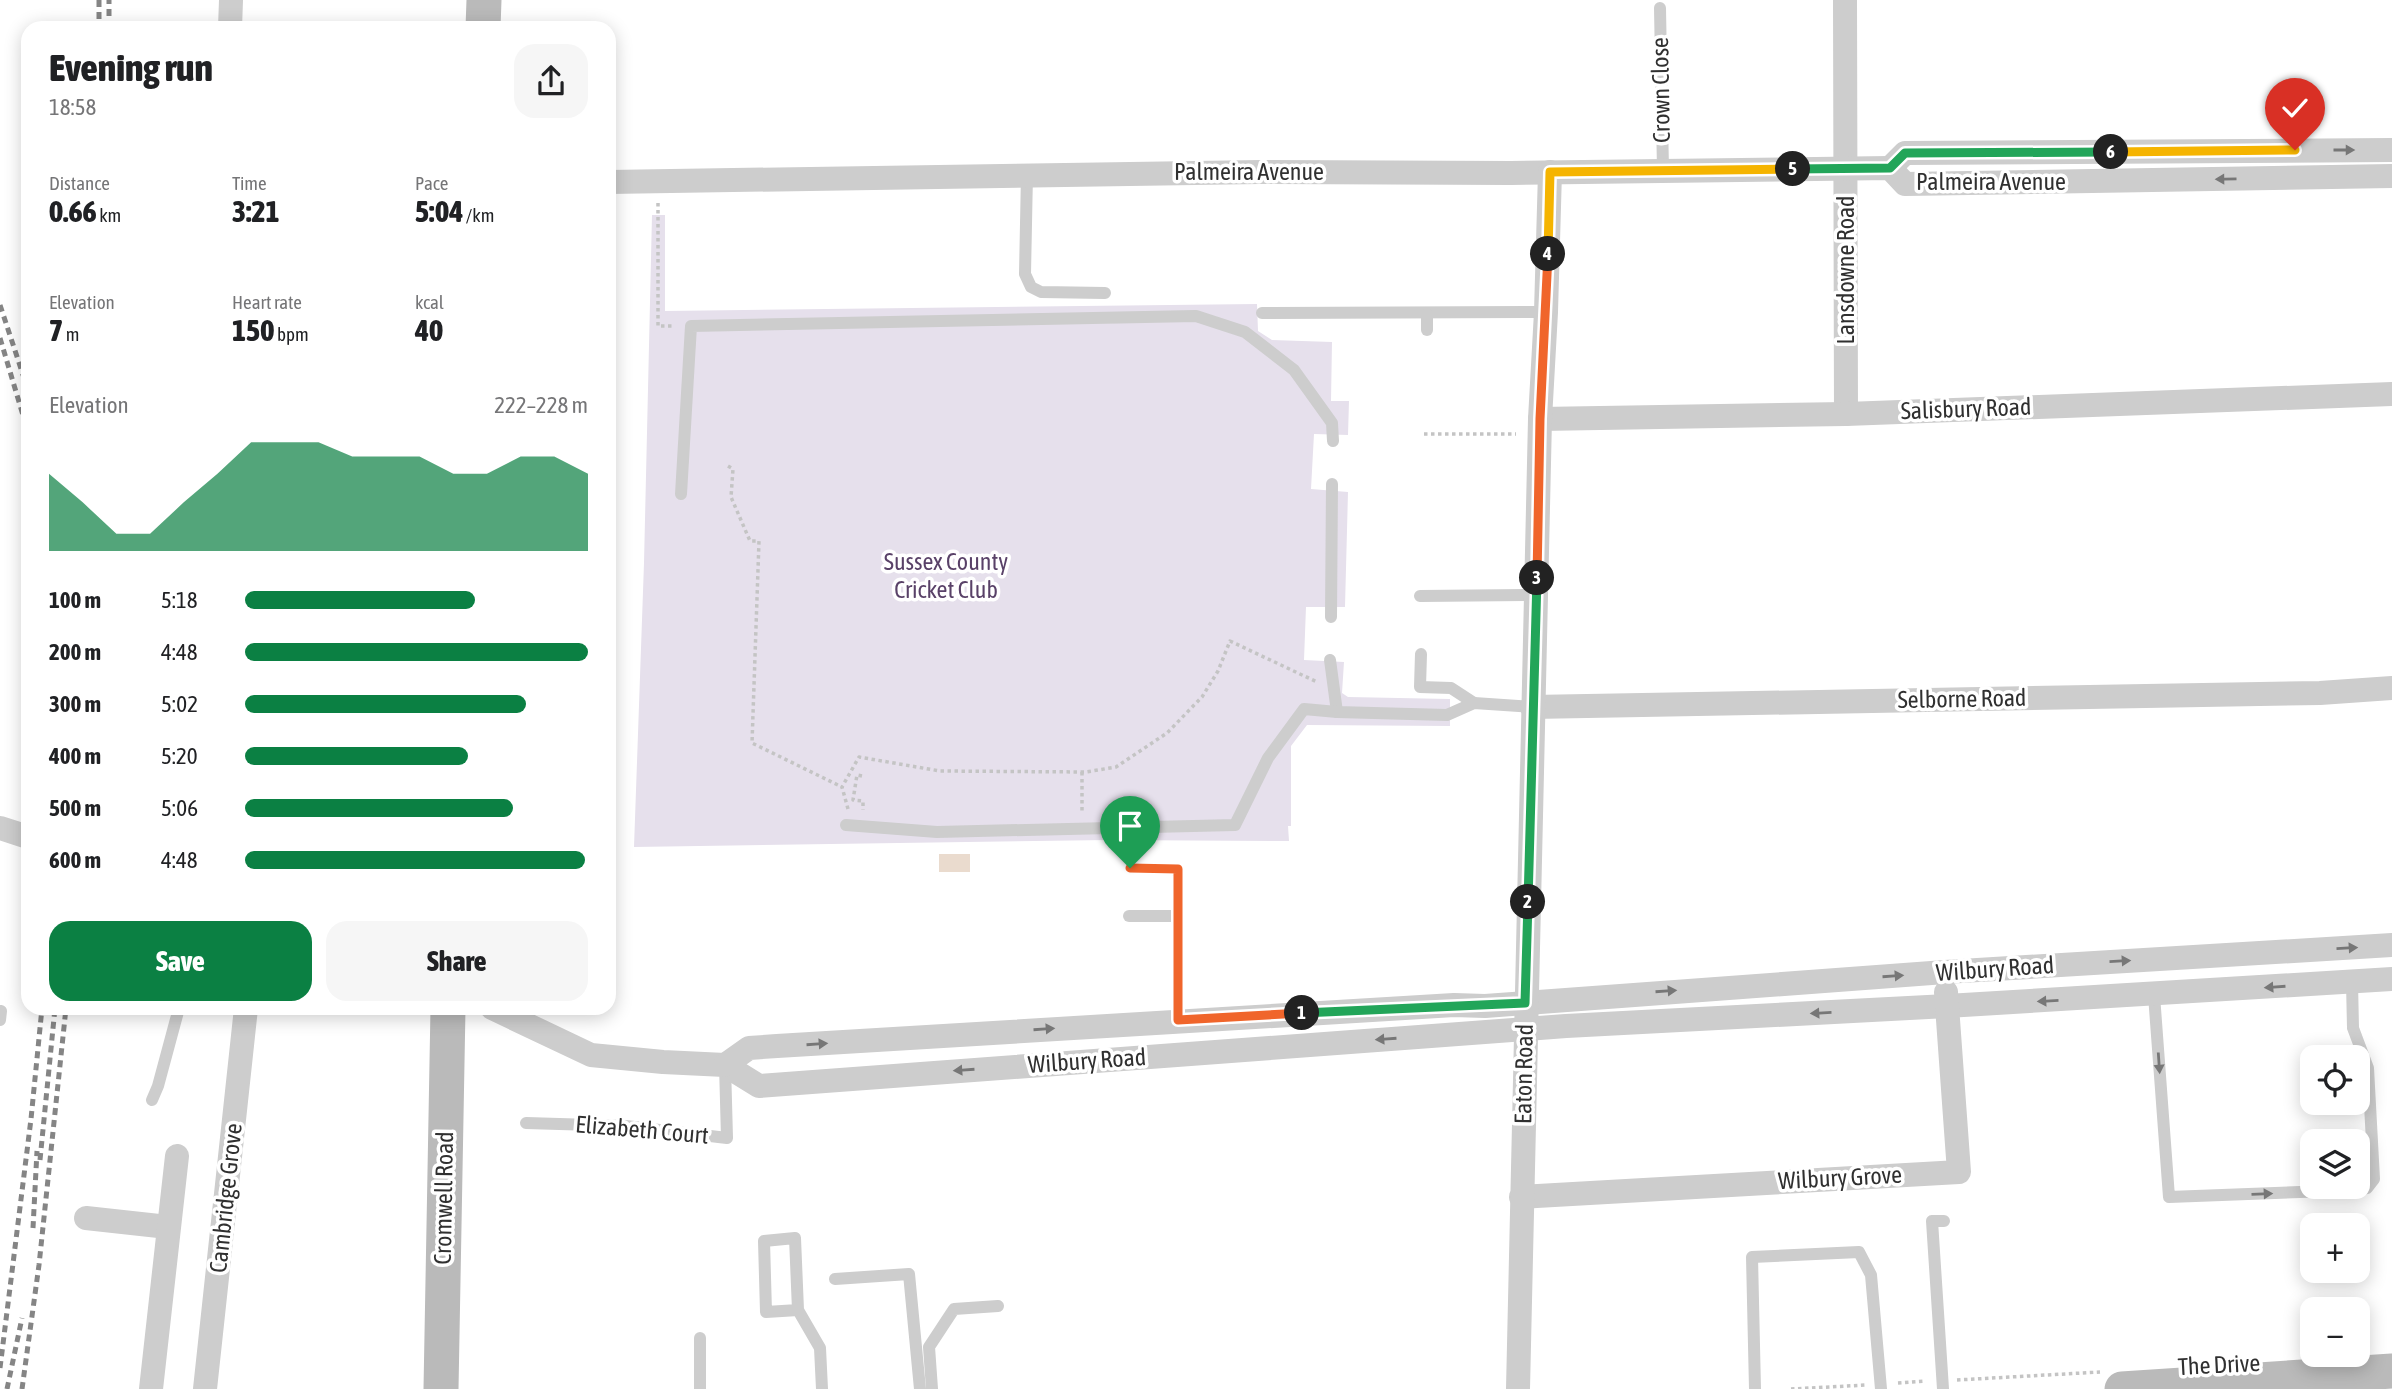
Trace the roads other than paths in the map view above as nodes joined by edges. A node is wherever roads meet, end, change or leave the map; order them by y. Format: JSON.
{"nodes":[{"id":1,"x":231,"y":0,"type":"edge"},
{"id":2,"x":484,"y":0,"type":"edge"},
{"id":3,"x":1845,"y":0,"type":"edge"},
{"id":4,"x":1660,"y":8,"type":"dead end"},
{"id":5,"x":230,"y":21,"type":"edge"},
{"id":6,"x":483,"y":21,"type":"edge"},
{"id":7,"x":2392,"y":150,"type":"edge"},
{"id":8,"x":1890,"y":168,"type":"junction"},
{"id":9,"x":1846,"y":169,"type":"junction"},
{"id":10,"x":1663,"y":171,"type":"junction"},
{"id":11,"x":1550,"y":172,"type":"junction"},
{"id":12,"x":1027,"y":174,"type":"junction"},
{"id":13,"x":2392,"y":176,"type":"edge"},
{"id":14,"x":616,"y":182,"type":"edge"},
{"id":15,"x":1105,"y":293,"type":"dead end"},
{"id":16,"x":1546,"y":312,"type":"junction"},
{"id":17,"x":1262,"y":313,"type":"dead end"},
{"id":18,"x":1427,"y":314,"type":"junction"},
{"id":19,"x":1427,"y":330,"type":"dead end"},
{"id":20,"x":2392,"y":394,"type":"edge"},
{"id":21,"x":1846,"y":414,"type":"junction"},
{"id":22,"x":1539,"y":426,"type":"junction"},
{"id":23,"x":1332,"y":441,"type":"dead end"},
{"id":24,"x":1332,"y":484,"type":"dead end"},
{"id":25,"x":681,"y":494,"type":"dead end"},
{"id":26,"x":1536,"y":595,"type":"junction"},
{"id":27,"x":1420,"y":596,"type":"dead end"},
{"id":28,"x":1331,"y":617,"type":"dead end"},
{"id":29,"x":1421,"y":654,"type":"dead end"},
{"id":30,"x":1330,"y":660,"type":"dead end"},
{"id":31,"x":2392,"y":688,"type":"edge"},
{"id":32,"x":1474,"y":703,"type":"junction"},
{"id":33,"x":1532,"y":707,"type":"junction"},
{"id":34,"x":1337,"y":712,"type":"junction"},
{"id":35,"x":846,"y":825,"type":"dead end"},
{"id":36,"x":1130,"y":868,"type":"dead end"},
{"id":37,"x":1129,"y":916,"type":"dead end"},
{"id":38,"x":1178,"y":916,"type":"junction"},
{"id":39,"x":2392,"y":945,"type":"edge"},
{"id":40,"x":1945,"y":972,"type":"junction"},
{"id":41,"x":2392,"y":979,"type":"edge"},
{"id":42,"x":2351,"y":982,"type":"junction"},
{"id":43,"x":2154,"y":995,"type":"junction"},
{"id":44,"x":1598,"y":996,"type":"junction"},
{"id":45,"x":1525,"y":1003,"type":"junction"},
{"id":46,"x":1454,"y":1005,"type":"junction"},
{"id":47,"x":1947,"y":1006,"type":"junction"},
{"id":48,"x":1,"y":1011,"type":"edge"},
{"id":49,"x":177,"y":1015,"type":"edge"},
{"id":50,"x":245,"y":1015,"type":"edge"},
{"id":51,"x":448,"y":1015,"type":"edge"},
{"id":52,"x":507,"y":1015,"type":"edge"},
{"id":53,"x":0,"y":1020,"type":"edge"},
{"id":54,"x":1178,"y":1020,"type":"junction"},
{"id":55,"x":1599,"y":1026,"type":"junction"},
{"id":56,"x":1525,"y":1030,"type":"junction"},
{"id":57,"x":1455,"y":1034,"type":"junction"},
{"id":58,"x":725,"y":1065,"type":"junction"},
{"id":59,"x":152,"y":1100,"type":"dead end"},
{"id":60,"x":526,"y":1123,"type":"dead end"},
{"id":61,"x":177,"y":1156,"type":"dead end"},
{"id":62,"x":1521,"y":1197,"type":"junction"},
{"id":63,"x":86,"y":1218,"type":"dead end"},
{"id":64,"x":1944,"y":1221,"type":"dead end"},
{"id":65,"x":168,"y":1227,"type":"junction"},
{"id":66,"x":835,"y":1279,"type":"dead end"},
{"id":67,"x":998,"y":1306,"type":"dead end"},
{"id":68,"x":798,"y":1310,"type":"junction"},
{"id":69,"x":700,"y":1338,"type":"dead end"},
{"id":70,"x":2392,"y":1371,"type":"edge"},
{"id":71,"x":2113,"y":1380,"type":"edge"},
{"id":72,"x":2313,"y":1382,"type":"edge"},
{"id":73,"x":1943,"y":1385,"type":"edge"},
{"id":74,"x":1880,"y":1386,"type":"edge"},
{"id":75,"x":151,"y":1389,"type":"edge"},
{"id":76,"x":205,"y":1389,"type":"edge"},
{"id":77,"x":441,"y":1389,"type":"edge"},
{"id":78,"x":700,"y":1389,"type":"edge"},
{"id":79,"x":822,"y":1389,"type":"edge"},
{"id":80,"x":920,"y":1389,"type":"edge"},
{"id":81,"x":932,"y":1389,"type":"edge"},
{"id":82,"x":1518,"y":1389,"type":"edge"},
{"id":83,"x":1755,"y":1389,"type":"edge"}],
"edges":[{"from":1,"to":5,"type":"street"},
{"from":2,"to":6,"type":"main road"},
{"from":3,"to":9,"type":"street","name":"Lansdowne Road"},
{"from":4,"to":10,"type":"lane","name":"Crown Close"},
{"from":8,"to":7,"type":"street","name":"Palmeira Avenue","one_way":true},
{"from":8,"to":9,"type":"street","name":"Palmeira Avenue"},
{"from":13,"to":8,"type":"street","name":"Palmeira Avenue","one_way":true},
{"from":9,"to":10,"type":"street","name":"Palmeira Avenue"},
{"from":9,"to":21,"type":"street","name":"Lansdowne Road"},
{"from":10,"to":11,"type":"street","name":"Palmeira Avenue"},
{"from":11,"to":12,"type":"street","name":"Palmeira Avenue"},
{"from":11,"to":16,"type":"street","name":"Eaton Road"},
{"from":12,"to":14,"type":"street","name":"Palmeira Avenue"},
{"from":12,"to":15,"type":"lane"},
{"from":16,"to":18,"type":"lane"},
{"from":16,"to":22,"type":"street","name":"Eaton Road"},
{"from":17,"to":18,"type":"lane"},
{"from":18,"to":19,"type":"lane"},
{"from":20,"to":21,"type":"street","name":"Salisbury Road"},
{"from":21,"to":22,"type":"street","name":"Salisbury Road"},
{"from":22,"to":26,"type":"street","name":"Eaton Road"},
{"from":23,"to":25,"type":"lane"},
{"from":24,"to":28,"type":"lane"},
{"from":26,"to":27,"type":"lane"},
{"from":26,"to":33,"type":"street","name":"Eaton Road"},
{"from":29,"to":32,"type":"lane"},
{"from":30,"to":34,"type":"lane"},
{"from":31,"to":33,"type":"street","name":"Selborne Road"},
{"from":32,"to":33,"type":"lane"},
{"from":32,"to":34,"type":"lane"},
{"from":33,"to":45,"type":"street","name":"Eaton Road"},
{"from":34,"to":35,"type":"lane"},
{"from":36,"to":38,"type":"lane"},
{"from":37,"to":38,"type":"lane"},
{"from":38,"to":54,"type":"lane"},
{"from":40,"to":39,"type":"street","name":"Wilbury Road","one_way":true},
{"from":44,"to":40,"type":"street","name":"Wilbury Road","one_way":true},
{"from":40,"to":47,"type":"street","name":"Wilbury Grove"},
{"from":41,"to":42,"type":"street","name":"Wilbury Road"},
{"from":42,"to":43,"type":"street","name":"Wilbury Road","one_way":true},
{"from":43,"to":42,"type":"lane","one_way":true},
{"from":43,"to":47,"type":"street","name":"Wilbury Road","one_way":true},
{"from":44,"to":45,"type":"street","name":"Wilbury Road"},
{"from":44,"to":55,"type":"street"},
{"from":45,"to":46,"type":"street","name":"Wilbury Road"},
{"from":45,"to":56,"type":"street","name":"Eaton Road"},
{"from":46,"to":54,"type":"street","name":"Wilbury Road"},
{"from":46,"to":57,"type":"street"},
{"from":47,"to":55,"type":"street","name":"Wilbury Road","one_way":true},
{"from":47,"to":62,"type":"street","name":"Wilbury Grove"},
{"from":48,"to":53,"type":"lane"},
{"from":49,"to":59,"type":"lane"},
{"from":50,"to":76,"type":"street","name":"Cambridge Grove"},
{"from":51,"to":77,"type":"main road","name":"Cromwell Road"},
{"from":52,"to":58,"type":"street","name":"Wilbury Road"},
{"from":58,"to":54,"type":"street","name":"Wilbury Road","one_way":true},
{"from":55,"to":56,"type":"street","name":"Wilbury Road"},
{"from":56,"to":57,"type":"street","name":"Wilbury Road"},
{"from":56,"to":62,"type":"street","name":"Eaton Road"},
{"from":57,"to":58,"type":"street","name":"Wilbury Road","one_way":true},
{"from":58,"to":60,"type":"lane","name":"Elizabeth Court"},
{"from":61,"to":65,"type":"street"},
{"from":62,"to":82,"type":"street","name":"Eaton Road"},
{"from":63,"to":65,"type":"street"},
{"from":64,"to":73,"type":"lane"},
{"from":65,"to":75,"type":"street"},
{"from":66,"to":80,"type":"lane"},
{"from":67,"to":81,"type":"lane"},
{"from":68,"to":68,"type":"lane"},
{"from":68,"to":79,"type":"lane"},
{"from":69,"to":78,"type":"lane"},
{"from":70,"to":72,"type":"main road","name":"The Drive"},
{"from":71,"to":72,"type":"main road","name":"The Drive"},
{"from":74,"to":83,"type":"lane"}]}
